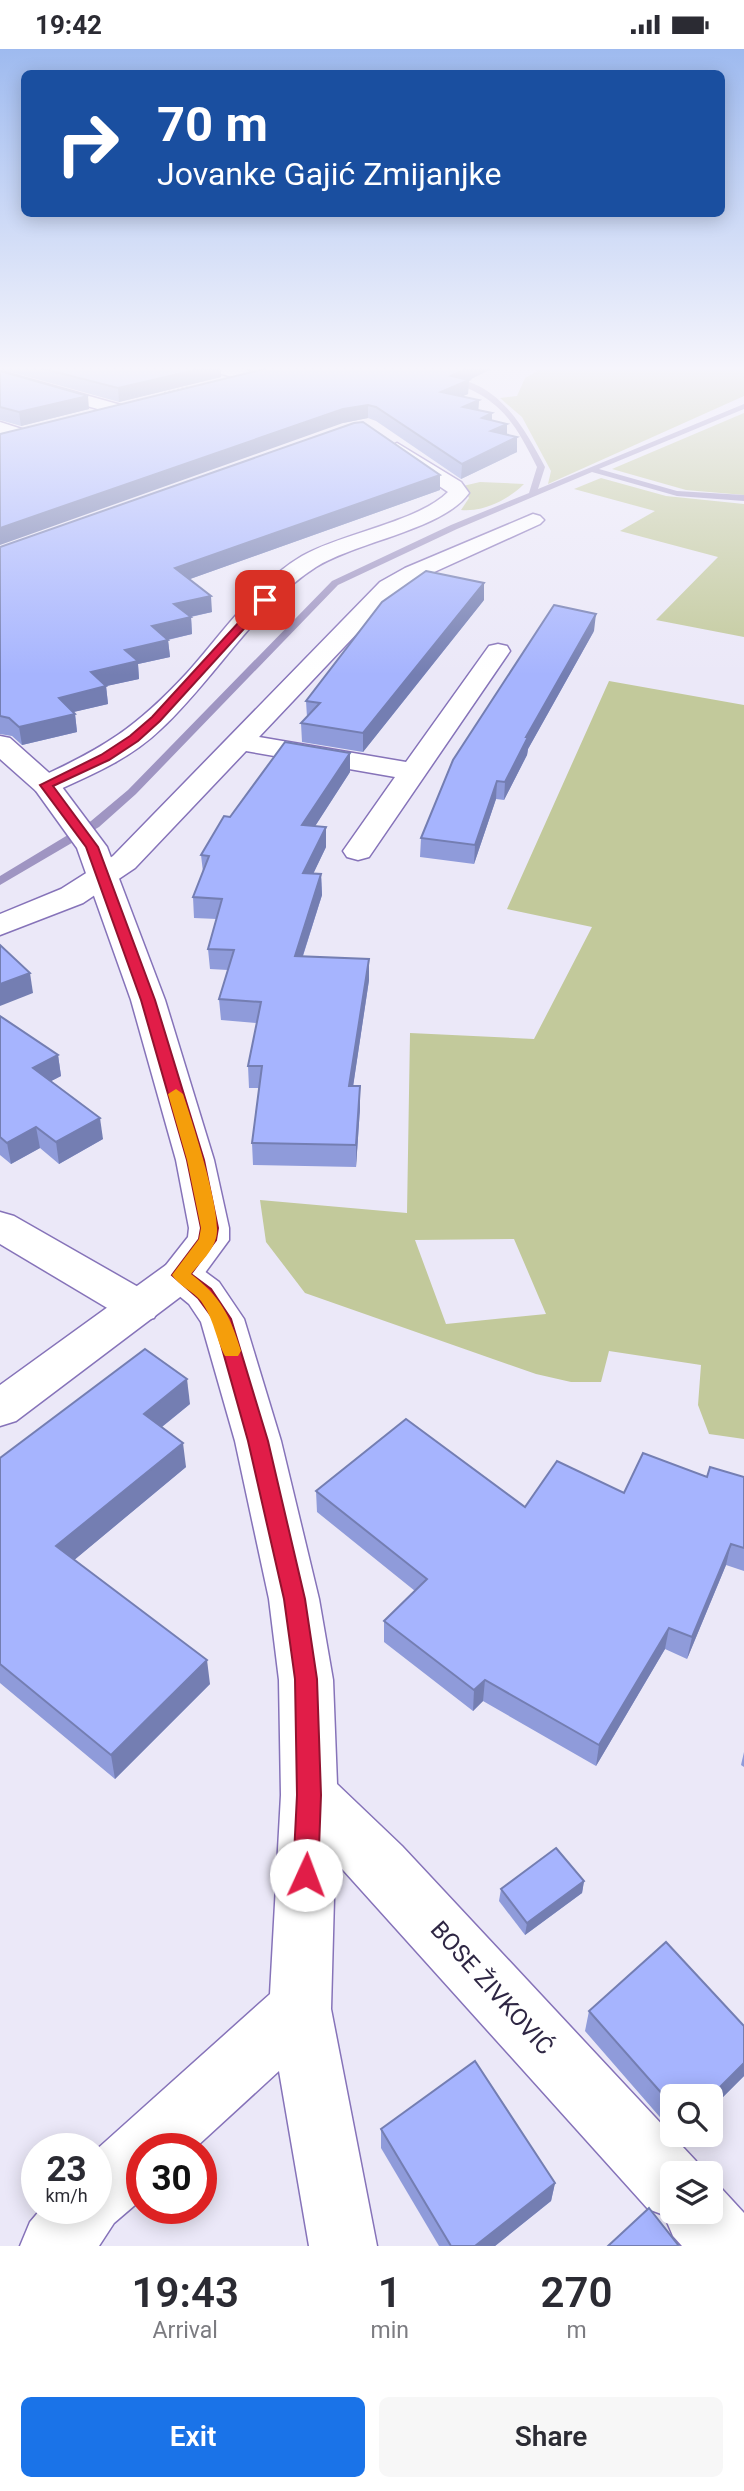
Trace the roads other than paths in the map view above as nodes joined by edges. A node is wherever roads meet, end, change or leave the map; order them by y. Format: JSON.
{"nodes":[{"id":1,"x":431,"y":471,"type":"edge"},
{"id":2,"x":533,"y":520,"type":"dead end"},
{"id":3,"x":498,"y":651,"type":"dead end"},
{"id":4,"x":242,"y":742,"type":"junction"},
{"id":5,"x":0,"y":744,"type":"edge"},
{"id":6,"x":412,"y":772,"type":"junction"},
{"id":7,"x":46,"y":785,"type":"junction"},
{"id":8,"x":89,"y":848,"type":"junction"},
{"id":9,"x":358,"y":851,"type":"dead end"},
{"id":10,"x":0,"y":925,"type":"edge"},
{"id":11,"x":0,"y":1226,"type":"edge"},
{"id":12,"x":160,"y":1291,"type":"junction"},
{"id":13,"x":0,"y":1409,"type":"edge"},
{"id":14,"x":309,"y":1795,"type":"junction"},
{"id":15,"x":300,"y":2008,"type":"junction"},
{"id":16,"x":162,"y":2133,"type":"edge"},
{"id":17,"x":126,"y":2167,"type":"edge"},
{"id":18,"x":660,"y":2172,"type":"edge"},
{"id":19,"x":112,"y":2181,"type":"edge"},
{"id":20,"x":73,"y":2224,"type":"edge"},
{"id":21,"x":708,"y":2224,"type":"edge"},
{"id":22,"x":54,"y":2246,"type":"edge"},
{"id":23,"x":343,"y":2246,"type":"edge"},
{"id":24,"x":728,"y":2246,"type":"edge"}],
"edges":[{"from":1,"to":7,"type":"street"},
{"from":2,"to":4,"type":"street"},
{"from":3,"to":6,"type":"street"},
{"from":4,"to":6,"type":"street"},
{"from":4,"to":8,"type":"street"},
{"from":5,"to":7,"type":"street"},
{"from":6,"to":9,"type":"street"},
{"from":7,"to":8,"type":"street"},
{"from":8,"to":10,"type":"street"},
{"from":8,"to":12,"type":"street"},
{"from":11,"to":12,"type":"street"},
{"from":12,"to":13,"type":"street"},
{"from":12,"to":14,"type":"street"},
{"from":14,"to":15,"type":"street"},
{"from":14,"to":18,"type":"street","name":"BOSE ŽIVKOVIĆ"},
{"from":15,"to":16,"type":"street"},
{"from":15,"to":23,"type":"street"},
{"from":17,"to":19,"type":"street"},
{"from":20,"to":22,"type":"street"},
{"from":21,"to":24,"type":"street"}]}
